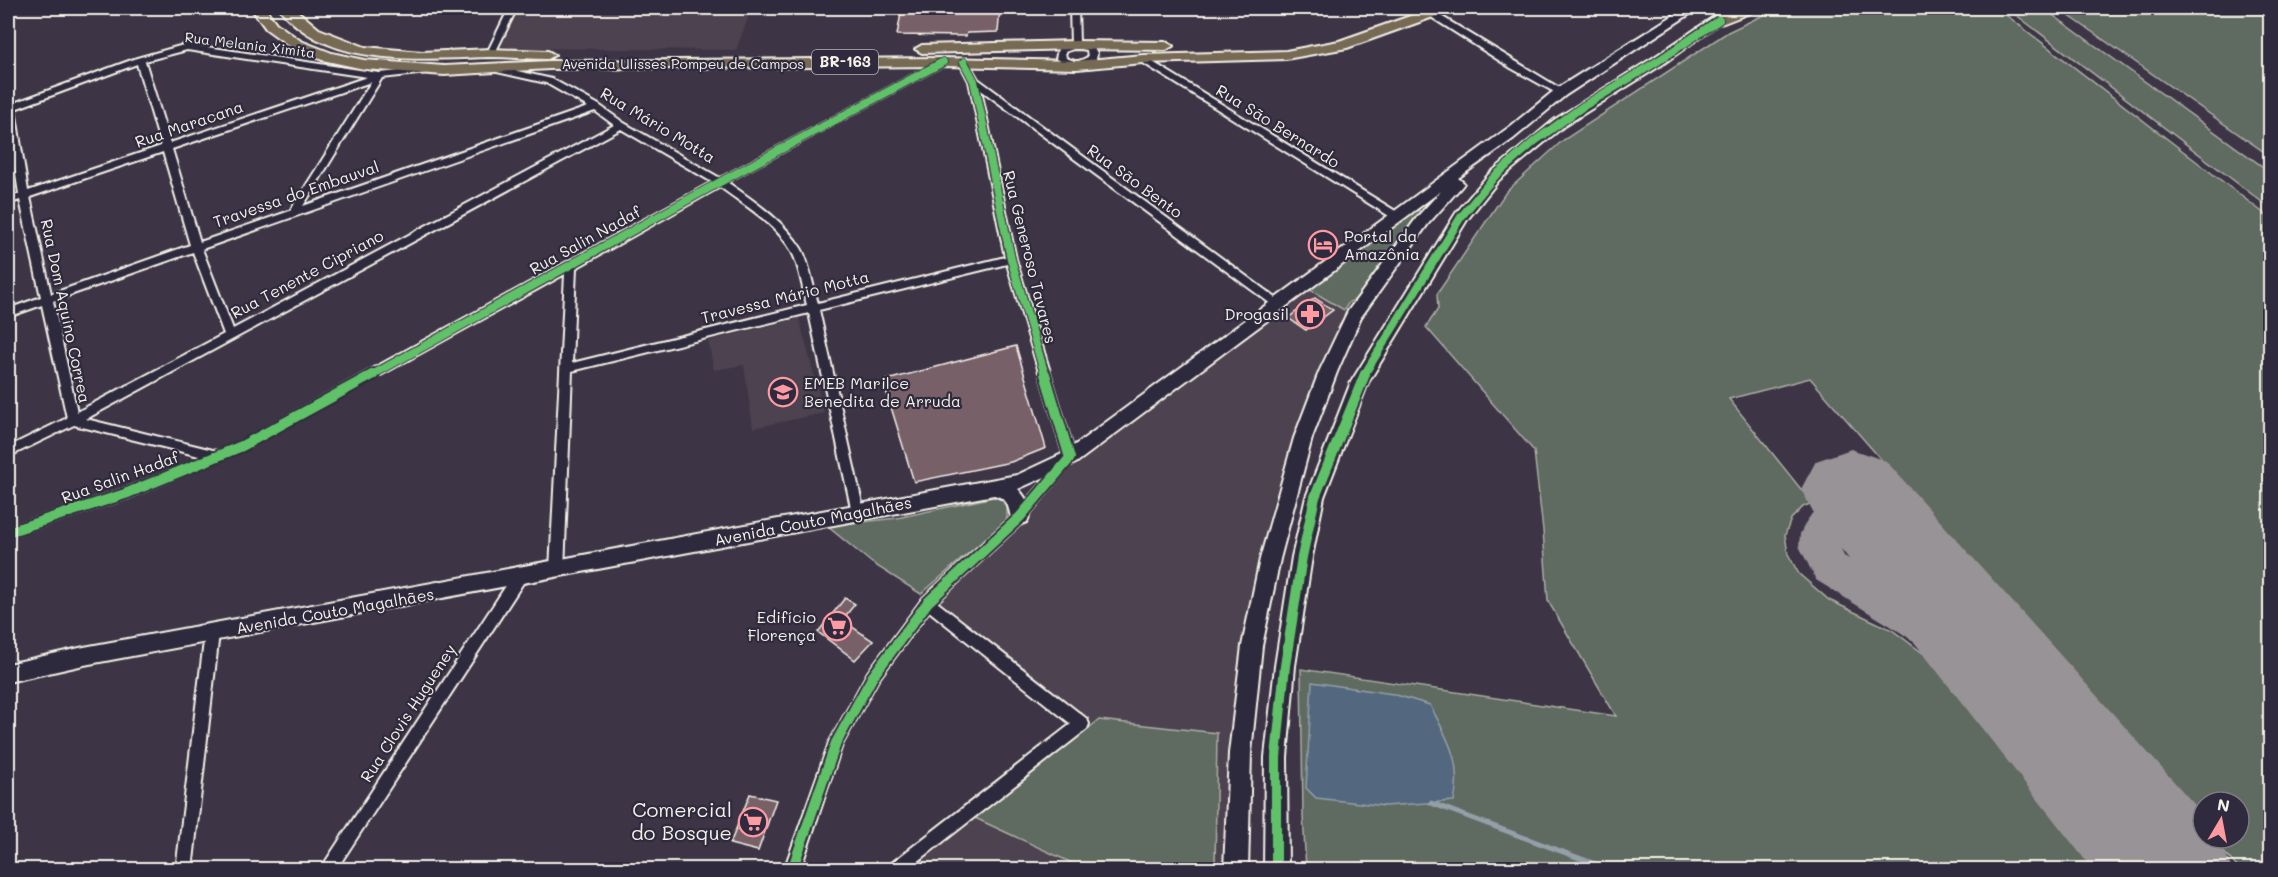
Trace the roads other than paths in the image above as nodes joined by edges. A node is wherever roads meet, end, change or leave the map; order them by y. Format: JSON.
{"nodes":[{"id":1,"x":258,"y":8,"type":"edge"},
{"id":2,"x":286,"y":8,"type":"edge"},
{"id":3,"x":513,"y":8,"type":"edge"},
{"id":4,"x":1074,"y":8,"type":"edge"},
{"id":5,"x":1693,"y":8,"type":"edge"},
{"id":6,"x":1735,"y":8,"type":"edge"},
{"id":7,"x":1750,"y":8,"type":"edge"},
{"id":8,"x":1431,"y":9,"type":"edge"},
{"id":9,"x":1719,"y":20,"type":"junction"},
{"id":10,"x":1075,"y":45,"type":"junction"},
{"id":11,"x":490,"y":53,"type":"junction"},
{"id":12,"x":1143,"y":59,"type":"junction"},
{"id":13,"x":140,"y":60,"type":"junction"},
{"id":14,"x":944,"y":62,"type":"junction"},
{"id":15,"x":964,"y":62,"type":"junction"},
{"id":16,"x":550,"y":65,"type":"junction"},
{"id":17,"x":1077,"y":65,"type":"junction"},
{"id":18,"x":427,"y":70,"type":"junction"},
{"id":19,"x":500,"y":70,"type":"junction"},
{"id":20,"x":380,"y":76,"type":"junction"},
{"id":21,"x":549,"y":81,"type":"junction"},
{"id":22,"x":974,"y":81,"type":"junction"},
{"id":23,"x":1561,"y":92,"type":"junction"},
{"id":24,"x":8,"y":104,"type":"edge"},
{"id":25,"x":596,"y":107,"type":"junction"},
{"id":26,"x":621,"y":125,"type":"junction"},
{"id":27,"x":1515,"y":129,"type":"junction"},
{"id":28,"x":167,"y":147,"type":"junction"},
{"id":29,"x":720,"y":182,"type":"junction"},
{"id":30,"x":24,"y":195,"type":"junction"},
{"id":31,"x":8,"y":201,"type":"edge"},
{"id":32,"x":294,"y":212,"type":"junction"},
{"id":33,"x":1398,"y":217,"type":"junction"},
{"id":34,"x":196,"y":247,"type":"junction"},
{"id":35,"x":1011,"y":259,"type":"junction"},
{"id":36,"x":571,"y":266,"type":"junction"},
{"id":37,"x":47,"y":298,"type":"junction"},
{"id":38,"x":1279,"y":304,"type":"junction"},
{"id":39,"x":813,"y":306,"type":"junction"},
{"id":40,"x":8,"y":313,"type":"edge"},
{"id":41,"x":230,"y":334,"type":"junction"},
{"id":42,"x":568,"y":368,"type":"junction"},
{"id":43,"x":73,"y":420,"type":"junction"},
{"id":44,"x":242,"y":446,"type":"joint"},
{"id":45,"x":8,"y":452,"type":"edge"},
{"id":46,"x":218,"y":456,"type":"junction"},
{"id":47,"x":1070,"y":458,"type":"junction"},
{"id":48,"x":994,"y":488,"type":"junction"},
{"id":49,"x":858,"y":512,"type":"junction"},
{"id":50,"x":1020,"y":517,"type":"junction"},
{"id":51,"x":8,"y":531,"type":"edge"},
{"id":52,"x":557,"y":570,"type":"junction"},
{"id":53,"x":520,"y":576,"type":"junction"},
{"id":54,"x":928,"y":602,"type":"junction"},
{"id":55,"x":212,"y":633,"type":"junction"},
{"id":56,"x":8,"y":673,"type":"edge"},
{"id":57,"x":184,"y":870,"type":"edge"},
{"id":58,"x":327,"y":870,"type":"edge"},
{"id":59,"x":792,"y":870,"type":"edge"},
{"id":60,"x":894,"y":870,"type":"edge"},
{"id":61,"x":1236,"y":870,"type":"edge"},
{"id":62,"x":1276,"y":870,"type":"edge"}],
"edges":[{"from":1,"to":18,"type":"main road","name":"Avenida Ulisses Pompeu de Campos","number":"BR-163"},
{"from":2,"to":11,"type":"main road","name":"Avenida Ulisses Pompeu de Campos","number":"BR-163"},
{"from":3,"to":11,"type":"street"},
{"from":4,"to":10,"type":"street"},
{"from":5,"to":23,"type":"main road"},
{"from":6,"to":9,"type":"main road"},
{"from":7,"to":9,"type":"main road"},
{"from":8,"to":10,"type":"main road","name":"Avenida Ulisses Pompeu de Campos","number":"BR-163"},
{"from":8,"to":12,"type":"main road","name":"Avenida Ulisses Pompeu de Campos","number":"BR-163"},
{"from":8,"to":23,"type":"street"},
{"from":9,"to":62,"type":"main road"},
{"from":10,"to":11,"type":"main road","name":"Avenida Ulisses Pompeu de Campos","number":"BR-163"},
{"from":10,"to":17,"type":"street"},
{"from":10,"to":17,"type":"street"},
{"from":11,"to":19,"type":"main road"},
{"from":12,"to":17,"type":"main road","name":"Avenida Ulisses Pompeu de Campos","number":"BR-163"},
{"from":12,"to":33,"type":"street","name":"Rua São Bernardo"},
{"from":13,"to":20,"type":"street","name":"Rua Melania Ximita"},
{"from":13,"to":24,"type":"street","name":"Rua Melania Ximita"},
{"from":13,"to":28,"type":"street"},
{"from":14,"to":15,"type":"main road","name":"Avenida Ulisses Pompeu de Campos","number":"BR-163"},
{"from":14,"to":16,"type":"main road","name":"Avenida Ulisses Pompeu de Campos","number":"BR-163"},
{"from":14,"to":29,"type":"street","name":"Rua Salin Nadaf"},
{"from":15,"to":17,"type":"main road","name":"Avenida Ulisses Pompeu de Campos","number":"BR-163"},
{"from":15,"to":22,"type":"street","name":"Rua Generoso Tavares"},
{"from":16,"to":19,"type":"main road","name":"Avenida Ulisses Pompeu de Campos","number":"BR-163"},
{"from":16,"to":21,"type":"street"},
{"from":18,"to":19,"type":"main road","name":"Avenida Ulisses Pompeu de Campos","number":"BR-163"},
{"from":18,"to":20,"type":"street","name":"Rua Melania Ximita"},
{"from":19,"to":21,"type":"street","name":"Rua Mário Motta"},
{"from":20,"to":28,"type":"street","name":"Rua Maracana"},
{"from":20,"to":32,"type":"street"},
{"from":21,"to":25,"type":"street","name":"Rua Mário Motta"},
{"from":22,"to":35,"type":"street","name":"Rua Generoso Tavares"},
{"from":22,"to":38,"type":"street","name":"Rua São Bento"},
{"from":23,"to":27,"type":"main road"},
{"from":24,"to":30,"type":"street","name":"Rua Dom Aquino Correa"},
{"from":25,"to":26,"type":"street","name":"Rua Mário Motta"},
{"from":25,"to":32,"type":"street","name":"Travessa do Embauval"},
{"from":26,"to":29,"type":"street","name":"Rua Mário Motta"},
{"from":26,"to":41,"type":"street","name":"Rua Tenente Cipriano"},
{"from":27,"to":33,"type":"main road","name":"Avenida Couto Magalhães"},
{"from":27,"to":61,"type":"main road"},
{"from":28,"to":30,"type":"street","name":"Rua Maracana"},
{"from":28,"to":34,"type":"street"},
{"from":29,"to":36,"type":"street","name":"Rua Salin Nadaf"},
{"from":29,"to":39,"type":"street","name":"Rua Mário Motta"},
{"from":30,"to":31,"type":"street","name":"Rua Maracana"},
{"from":30,"to":37,"type":"street","name":"Rua Dom Aquino Correa"},
{"from":32,"to":34,"type":"street","name":"Travessa do Embauval"},
{"from":33,"to":38,"type":"main road","name":"Avenida Couto Magalhães"},
{"from":34,"to":37,"type":"street","name":"Travessa do Embauval"},
{"from":34,"to":41,"type":"street"},
{"from":35,"to":39,"type":"street","name":"Travessa Mário Motta"},
{"from":35,"to":47,"type":"street","name":"Rua Generoso Tavares"},
{"from":36,"to":42,"type":"street"},
{"from":36,"to":44,"type":"street","name":"Rua Salin Nadaf"},
{"from":37,"to":40,"type":"street","name":"Travessa do Embauval"},
{"from":37,"to":43,"type":"street","name":"Rua Dom Aquino Correa"},
{"from":38,"to":47,"type":"main road","name":"Avenida Couto Magalhães"},
{"from":39,"to":42,"type":"street","name":"Travessa Mário Motta"},
{"from":39,"to":49,"type":"street","name":"Rua Mário Motta"},
{"from":41,"to":43,"type":"street","name":"Rua Tenente Cipriano"},
{"from":42,"to":52,"type":"street"},
{"from":43,"to":45,"type":"street","name":"Rua Tenente Cipriano"},
{"from":43,"to":46,"type":"street","name":"Rua Dom Aquino Correa"},
{"from":44,"to":46,"type":"street","name":"Rua Salin Hadaf"},
{"from":46,"to":51,"type":"street","name":"Rua Salin Hadaf"},
{"from":47,"to":48,"type":"main road","name":"Avenida Couto Magalhães"},
{"from":47,"to":50,"type":"street"},
{"from":48,"to":49,"type":"main road","name":"Avenida Couto Magalhães"},
{"from":48,"to":50,"type":"main road"},
{"from":49,"to":52,"type":"main road","name":"Avenida Couto Magalhães"},
{"from":50,"to":54,"type":"street"},
{"from":52,"to":53,"type":"main road","name":"Avenida Couto Magalhães"},
{"from":53,"to":55,"type":"main road","name":"Avenida Couto Magalhães"},
{"from":53,"to":58,"type":"street","name":"Rua Clovis Hugueney"},
{"from":54,"to":59,"type":"street"},
{"from":54,"to":60,"type":"street"},
{"from":55,"to":56,"type":"main road","name":"Avenida Couto Magalhães"},
{"from":55,"to":57,"type":"street"}]}
